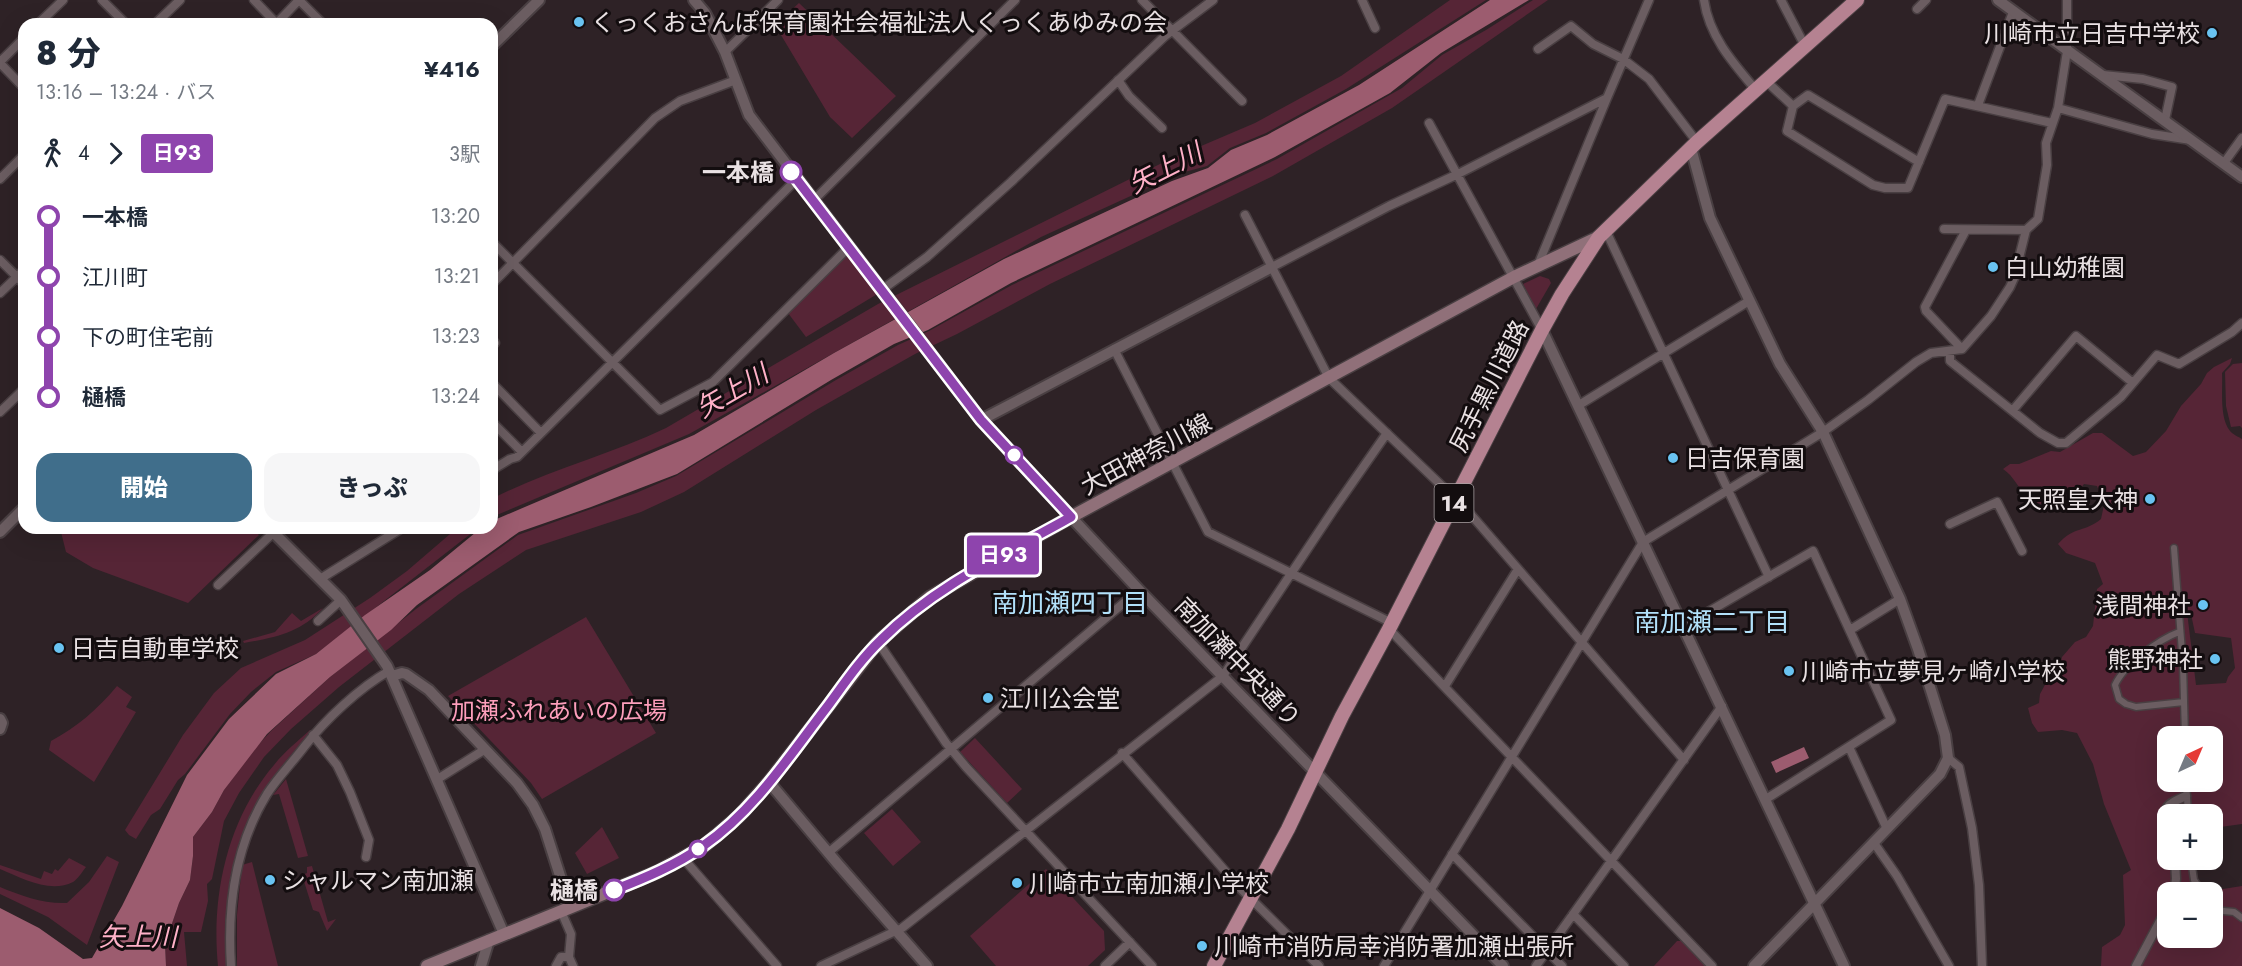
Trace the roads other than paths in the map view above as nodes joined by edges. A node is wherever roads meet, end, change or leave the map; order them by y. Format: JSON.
{"nodes":[{"id":1,"x":63,"y":0,"type":"edge"},
{"id":2,"x":102,"y":0,"type":"edge"},
{"id":3,"x":180,"y":0,"type":"edge"},
{"id":4,"x":254,"y":0,"type":"edge"},
{"id":5,"x":299,"y":0,"type":"edge"},
{"id":6,"x":539,"y":0,"type":"edge"},
{"id":7,"x":694,"y":0,"type":"edge"},
{"id":8,"x":778,"y":0,"type":"edge"},
{"id":9,"x":1015,"y":0,"type":"edge"},
{"id":10,"x":1142,"y":0,"type":"edge"},
{"id":11,"x":1213,"y":0,"type":"edge"},
{"id":12,"x":1362,"y":0,"type":"edge"},
{"id":13,"x":1649,"y":0,"type":"edge"},
{"id":14,"x":1704,"y":0,"type":"edge"},
{"id":15,"x":1781,"y":0,"type":"edge"},
{"id":16,"x":1857,"y":0,"type":"edge"},
{"id":17,"x":1926,"y":0,"type":"edge"},
{"id":18,"x":1998,"y":0,"type":"edge"},
{"id":19,"x":2067,"y":0,"type":"edge"},
{"id":20,"x":1917,"y":9,"type":"dead end"},
{"id":21,"x":2013,"y":12,"type":"junction"},
{"id":22,"x":163,"y":17,"type":"edge"},
{"id":23,"x":44,"y":18,"type":"edge"},
{"id":24,"x":120,"y":18,"type":"edge"},
{"id":25,"x":270,"y":18,"type":"edge"},
{"id":26,"x":282,"y":18,"type":"edge"},
{"id":27,"x":317,"y":18,"type":"edge"},
{"id":28,"x":1375,"y":28,"type":"dead end"},
{"id":29,"x":1172,"y":30,"type":"junction"},
{"id":30,"x":498,"y":40,"type":"edge"},
{"id":31,"x":18,"y":44,"type":"edge"},
{"id":32,"x":1805,"y":46,"type":"junction"},
{"id":33,"x":1539,"y":49,"type":"dead end"},
{"id":34,"x":2067,"y":51,"type":"junction"},
{"id":35,"x":725,"y":52,"type":"junction"},
{"id":36,"x":1623,"y":59,"type":"junction"},
{"id":37,"x":0,"y":63,"type":"edge"},
{"id":38,"x":2103,"y":75,"type":"junction"},
{"id":39,"x":736,"y":80,"type":"junction"},
{"id":40,"x":1119,"y":80,"type":"junction"},
{"id":41,"x":18,"y":82,"type":"edge"},
{"id":42,"x":1761,"y":86,"type":"junction"},
{"id":43,"x":1607,"y":98,"type":"junction"},
{"id":44,"x":1242,"y":101,"type":"dead end"},
{"id":45,"x":1978,"y":105,"type":"junction"},
{"id":46,"x":1793,"y":106,"type":"junction"},
{"id":47,"x":2058,"y":108,"type":"junction"},
{"id":48,"x":2165,"y":120,"type":"junction"},
{"id":49,"x":1429,"y":123,"type":"dead end"},
{"id":50,"x":2052,"y":123,"type":"junction"},
{"id":51,"x":1162,"y":128,"type":"dead end"},
{"id":52,"x":2242,"y":138,"type":"edge"},
{"id":53,"x":2194,"y":141,"type":"junction"},
{"id":54,"x":1694,"y":145,"type":"junction"},
{"id":55,"x":18,"y":161,"type":"edge"},
{"id":56,"x":1919,"y":162,"type":"junction"},
{"id":57,"x":2224,"y":163,"type":"junction"},
{"id":58,"x":1458,"y":174,"type":"junction"},
{"id":59,"x":2242,"y":177,"type":"edge"},
{"id":60,"x":0,"y":179,"type":"edge"},
{"id":61,"x":797,"y":179,"type":"junction"},
{"id":62,"x":814,"y":200,"type":"junction"},
{"id":63,"x":1245,"y":215,"type":"dead end"},
{"id":64,"x":1944,"y":229,"type":"dead end"},
{"id":65,"x":1966,"y":230,"type":"junction"},
{"id":66,"x":2026,"y":230,"type":"junction"},
{"id":67,"x":1602,"y":234,"type":"junction"},
{"id":68,"x":849,"y":247,"type":"junction"},
{"id":69,"x":498,"y":248,"type":"edge"},
{"id":70,"x":0,"y":260,"type":"edge"},
{"id":71,"x":513,"y":263,"type":"junction"},
{"id":72,"x":1538,"y":265,"type":"junction"},
{"id":73,"x":1272,"y":267,"type":"junction"},
{"id":74,"x":17,"y":277,"type":"joint"},
{"id":75,"x":498,"y":278,"type":"edge"},
{"id":76,"x":1514,"y":278,"type":"junction"},
{"id":77,"x":0,"y":293,"type":"edge"},
{"id":78,"x":886,"y":293,"type":"junction"},
{"id":79,"x":1749,"y":301,"type":"junction"},
{"id":80,"x":2242,"y":323,"type":"edge"},
{"id":81,"x":1542,"y":330,"type":"junction"},
{"id":82,"x":1114,"y":349,"type":"junction"},
{"id":83,"x":1962,"y":349,"type":"junction"},
{"id":84,"x":1950,"y":352,"type":"junction"},
{"id":85,"x":1663,"y":354,"type":"junction"},
{"id":86,"x":612,"y":363,"type":"junction"},
{"id":87,"x":1329,"y":378,"type":"junction"},
{"id":88,"x":2133,"y":383,"type":"junction"},
{"id":89,"x":498,"y":389,"type":"edge"},
{"id":90,"x":18,"y":395,"type":"edge"},
{"id":91,"x":1580,"y":405,"type":"junction"},
{"id":92,"x":2013,"y":411,"type":"junction"},
{"id":93,"x":0,"y":412,"type":"edge"},
{"id":94,"x":981,"y":420,"type":"junction"},
{"id":95,"x":498,"y":428,"type":"edge"},
{"id":96,"x":1823,"y":432,"type":"junction"},
{"id":97,"x":541,"y":433,"type":"junction"},
{"id":98,"x":1387,"y":433,"type":"junction"},
{"id":99,"x":522,"y":452,"type":"junction"},
{"id":100,"x":1174,"y":463,"type":"junction"},
{"id":101,"x":498,"y":466,"type":"edge"},
{"id":102,"x":1728,"y":490,"type":"junction"},
{"id":103,"x":1456,"y":499,"type":"junction"},
{"id":104,"x":18,"y":514,"type":"edge"},
{"id":105,"x":1071,"y":517,"type":"junction"},
{"id":106,"x":1950,"y":524,"type":"dead end"},
{"id":107,"x":0,"y":532,"type":"edge"},
{"id":108,"x":267,"y":534,"type":"edge"},
{"id":109,"x":275,"y":534,"type":"edge"},
{"id":110,"x":392,"y":534,"type":"edge"},
{"id":111,"x":1643,"y":542,"type":"junction"},
{"id":112,"x":2174,"y":548,"type":"dead end"},
{"id":113,"x":2022,"y":551,"type":"dead end"},
{"id":114,"x":1518,"y":569,"type":"junction"},
{"id":115,"x":1291,"y":573,"type":"junction"},
{"id":116,"x":1769,"y":577,"type":"junction"},
{"id":117,"x":320,"y":579,"type":"junction"},
{"id":118,"x":218,"y":585,"type":"dead end"},
{"id":119,"x":1139,"y":590,"type":"junction"},
{"id":120,"x":1899,"y":599,"type":"junction"},
{"id":121,"x":342,"y":602,"type":"junction"},
{"id":122,"x":318,"y":621,"type":"dead end"},
{"id":123,"x":1390,"y":626,"type":"junction"},
{"id":124,"x":1684,"y":626,"type":"junction"},
{"id":125,"x":1850,"y":630,"type":"junction"},
{"id":126,"x":2179,"y":632,"type":"junction"},
{"id":127,"x":878,"y":642,"type":"junction"},
{"id":128,"x":1582,"y":642,"type":"junction"},
{"id":129,"x":388,"y":670,"type":"junction"},
{"id":130,"x":1223,"y":676,"type":"junction"},
{"id":131,"x":1444,"y":686,"type":"junction"},
{"id":132,"x":2184,"y":702,"type":"junction"},
{"id":133,"x":1722,"y":706,"type":"junction"},
{"id":134,"x":0,"y":719,"type":"edge"},
{"id":135,"x":2185,"y":726,"type":"edge"},
{"id":136,"x":0,"y":729,"type":"edge"},
{"id":137,"x":313,"y":735,"type":"junction"},
{"id":138,"x":1849,"y":747,"type":"junction"},
{"id":139,"x":484,"y":750,"type":"junction"},
{"id":140,"x":952,"y":750,"type":"junction"},
{"id":141,"x":1122,"y":753,"type":"junction"},
{"id":142,"x":1512,"y":756,"type":"junction"},
{"id":143,"x":1948,"y":758,"type":"junction"},
{"id":144,"x":1684,"y":760,"type":"junction"},
{"id":145,"x":1316,"y":773,"type":"junction"},
{"id":146,"x":436,"y":780,"type":"junction"},
{"id":147,"x":770,"y":782,"type":"junction"},
{"id":148,"x":2186,"y":792,"type":"edge"},
{"id":149,"x":2186,"y":796,"type":"junction"},
{"id":150,"x":1766,"y":799,"type":"junction"},
{"id":151,"x":2169,"y":804,"type":"edge"},
{"id":152,"x":2187,"y":804,"type":"edge"},
{"id":153,"x":1026,"y":829,"type":"junction"},
{"id":154,"x":1887,"y":829,"type":"junction"},
{"id":155,"x":1874,"y":843,"type":"junction"},
{"id":156,"x":828,"y":853,"type":"junction"},
{"id":157,"x":1452,"y":854,"type":"junction"},
{"id":158,"x":366,"y":857,"type":"dead end"},
{"id":159,"x":683,"y":858,"type":"junction"},
{"id":160,"x":1611,"y":860,"type":"junction"},
{"id":161,"x":1430,"y":890,"type":"junction"},
{"id":162,"x":1251,"y":897,"type":"junction"},
{"id":163,"x":1815,"y":903,"type":"junction"},
{"id":164,"x":566,"y":909,"type":"junction"},
{"id":165,"x":2223,"y":911,"type":"edge"},
{"id":166,"x":1573,"y":914,"type":"junction"},
{"id":167,"x":2242,"y":918,"type":"edge"},
{"id":168,"x":2157,"y":927,"type":"edge"},
{"id":169,"x":895,"y":930,"type":"junction"},
{"id":170,"x":504,"y":934,"type":"junction"},
{"id":171,"x":489,"y":940,"type":"junction"},
{"id":172,"x":1130,"y":942,"type":"junction"},
{"id":173,"x":1547,"y":950,"type":"junction"},
{"id":174,"x":569,"y":957,"type":"junction"},
{"id":175,"x":231,"y":966,"type":"edge"},
{"id":176,"x":427,"y":966,"type":"edge"},
{"id":177,"x":481,"y":966,"type":"edge"},
{"id":178,"x":556,"y":966,"type":"edge"},
{"id":179,"x":573,"y":966,"type":"edge"},
{"id":180,"x":777,"y":966,"type":"edge"},
{"id":181,"x":821,"y":966,"type":"edge"},
{"id":182,"x":927,"y":966,"type":"edge"},
{"id":183,"x":1105,"y":966,"type":"edge"},
{"id":184,"x":1152,"y":966,"type":"edge"},
{"id":185,"x":1214,"y":966,"type":"edge"},
{"id":186,"x":1319,"y":966,"type":"edge"},
{"id":187,"x":1384,"y":966,"type":"edge"},
{"id":188,"x":1503,"y":966,"type":"edge"},
{"id":189,"x":1536,"y":966,"type":"edge"},
{"id":190,"x":1562,"y":966,"type":"edge"},
{"id":191,"x":1624,"y":966,"type":"edge"},
{"id":192,"x":1712,"y":966,"type":"edge"},
{"id":193,"x":1754,"y":966,"type":"edge"},
{"id":194,"x":1844,"y":966,"type":"edge"},
{"id":195,"x":1949,"y":966,"type":"edge"},
{"id":196,"x":1982,"y":966,"type":"edge"},
{"id":197,"x":2136,"y":966,"type":"edge"}],
"edges":[{"from":1,"to":23,"type":"street"},
{"from":2,"to":24,"type":"street"},
{"from":3,"to":22,"type":"street"},
{"from":4,"to":25,"type":"street"},
{"from":5,"to":26,"type":"street"},
{"from":5,"to":27,"type":"street"},
{"from":6,"to":30,"type":"street"},
{"from":7,"to":35,"type":"street","name":"南加瀬中央通り"},
{"from":8,"to":35,"type":"street"},
{"from":9,"to":62,"type":"street"},
{"from":10,"to":29,"type":"street"},
{"from":11,"to":29,"type":"street"},
{"from":12,"to":28,"type":"street"},
{"from":13,"to":36,"type":"street"},
{"from":14,"to":42,"type":"street"},
{"from":15,"to":32,"type":"street"},
{"from":16,"to":32,"type":"main road","name":"尻手黒川道路","number":"14"},
{"from":17,"to":20,"type":"street"},
{"from":18,"to":21,"type":"street"},
{"from":19,"to":34,"type":"street"},
{"from":21,"to":34,"type":"street"},
{"from":21,"to":45,"type":"street"},
{"from":29,"to":40,"type":"street"},
{"from":29,"to":44,"type":"street"},
{"from":31,"to":37,"type":"street"},
{"from":32,"to":42,"type":"main road","name":"尻手黒川道路","number":"14"},
{"from":33,"to":36,"type":"street"},
{"from":34,"to":38,"type":"street"},
{"from":34,"to":47,"type":"street"},
{"from":35,"to":39,"type":"street","name":"南加瀬中央通り"},
{"from":36,"to":43,"type":"street"},
{"from":36,"to":54,"type":"street"},
{"from":37,"to":41,"type":"street"},
{"from":38,"to":48,"type":"street"},
{"from":38,"to":48,"type":"street"},
{"from":39,"to":61,"type":"street","name":"南加瀬中央通り"},
{"from":39,"to":71,"type":"street"},
{"from":40,"to":51,"type":"street"},
{"from":40,"to":78,"type":"street"},
{"from":42,"to":46,"type":"street"},
{"from":42,"to":54,"type":"main road","name":"尻手黒川道路","number":"14"},
{"from":43,"to":58,"type":"street"},
{"from":43,"to":72,"type":"street"},
{"from":45,"to":50,"type":"street"},
{"from":45,"to":56,"type":"street"},
{"from":46,"to":56,"type":"street"},
{"from":46,"to":56,"type":"street"},
{"from":47,"to":50,"type":"street"},
{"from":47,"to":53,"type":"street"},
{"from":48,"to":53,"type":"street"},
{"from":49,"to":58,"type":"street"},
{"from":50,"to":66,"type":"street"},
{"from":52,"to":57,"type":"street"},
{"from":53,"to":57,"type":"street"},
{"from":54,"to":67,"type":"main road","name":"尻手黒川道路","number":"14"},
{"from":54,"to":79,"type":"street"},
{"from":55,"to":60,"type":"street"},
{"from":57,"to":59,"type":"street"},
{"from":58,"to":73,"type":"street"},
{"from":58,"to":76,"type":"street"},
{"from":61,"to":62,"type":"street","name":"南加瀬中央通り"},
{"from":61,"to":86,"type":"street"},
{"from":62,"to":68,"type":"street","name":"南加瀬中央通り"},
{"from":63,"to":73,"type":"street"},
{"from":64,"to":65,"type":"street"},
{"from":65,"to":66,"type":"street"},
{"from":65,"to":83,"type":"street"},
{"from":66,"to":83,"type":"street"},
{"from":67,"to":72,"type":"main road","name":"大田神奈川線"},
{"from":67,"to":81,"type":"main road","name":"尻手黒川道路","number":"14"},
{"from":67,"to":85,"type":"street"},
{"from":68,"to":78,"type":"street","name":"南加瀬中央通り"},
{"from":68,"to":86,"type":"street"},
{"from":69,"to":71,"type":"street"},
{"from":70,"to":74,"type":"street"},
{"from":71,"to":75,"type":"street"},
{"from":71,"to":86,"type":"street"},
{"from":72,"to":76,"type":"main road","name":"大田神奈川線"},
{"from":73,"to":82,"type":"street"},
{"from":73,"to":87,"type":"street"},
{"from":74,"to":77,"type":"street"},
{"from":76,"to":81,"type":"street"},
{"from":76,"to":87,"type":"main road","name":"大田神奈川線"},
{"from":78,"to":94,"type":"street","name":"南加瀬中央通り"},
{"from":79,"to":85,"type":"street"},
{"from":79,"to":96,"type":"street"},
{"from":80,"to":88,"type":"street"},
{"from":81,"to":91,"type":"street"},
{"from":81,"to":103,"type":"main road","name":"尻手黒川道路","number":"14"},
{"from":82,"to":94,"type":"street"},
{"from":82,"to":100,"type":"street"},
{"from":83,"to":84,"type":"street"},
{"from":84,"to":92,"type":"street"},
{"from":84,"to":96,"type":"street"},
{"from":85,"to":91,"type":"street"},
{"from":85,"to":102,"type":"street"},
{"from":86,"to":97,"type":"street"},
{"from":87,"to":98,"type":"street"},
{"from":87,"to":100,"type":"main road","name":"大田神奈川線"},
{"from":88,"to":92,"type":"street"},
{"from":88,"to":92,"type":"street"},
{"from":89,"to":97,"type":"street"},
{"from":90,"to":93,"type":"street"},
{"from":91,"to":111,"type":"street"},
{"from":94,"to":105,"type":"street","name":"南加瀬中央通り"},
{"from":95,"to":99,"type":"street"},
{"from":96,"to":102,"type":"street"},
{"from":96,"to":120,"type":"street"},
{"from":97,"to":99,"type":"street"},
{"from":98,"to":103,"type":"street"},
{"from":98,"to":115,"type":"street"},
{"from":99,"to":101,"type":"street"},
{"from":100,"to":105,"type":"main road","name":"大田神奈川線"},
{"from":100,"to":115,"type":"street"},
{"from":102,"to":111,"type":"street"},
{"from":102,"to":116,"type":"street"},
{"from":103,"to":114,"type":"street"},
{"from":103,"to":123,"type":"main road","name":"尻手黒川道路","number":"14"},
{"from":104,"to":107,"type":"street"},
{"from":105,"to":119,"type":"street","name":"南加瀬中央通り"},
{"from":105,"to":127,"type":"main road","name":"大田神奈川線"},
{"from":106,"to":113,"type":"street"},
{"from":108,"to":118,"type":"street"},
{"from":109,"to":117,"type":"street"},
{"from":110,"to":117,"type":"street"},
{"from":111,"to":124,"type":"street"},
{"from":111,"to":128,"type":"street"},
{"from":112,"to":126,"type":"street"},
{"from":114,"to":128,"type":"street"},
{"from":114,"to":131,"type":"street"},
{"from":115,"to":123,"type":"street"},
{"from":115,"to":130,"type":"street"},
{"from":116,"to":124,"type":"street"},
{"from":116,"to":125,"type":"street"},
{"from":117,"to":121,"type":"street"},
{"from":119,"to":130,"type":"street","name":"南加瀬中央通り"},
{"from":119,"to":140,"type":"street"},
{"from":120,"to":125,"type":"street"},
{"from":120,"to":143,"type":"street"},
{"from":121,"to":122,"type":"street"},
{"from":121,"to":129,"type":"street"},
{"from":123,"to":131,"type":"street"},
{"from":123,"to":145,"type":"main road","name":"尻手黒川道路","number":"14"},
{"from":124,"to":133,"type":"street"},
{"from":125,"to":138,"type":"street"},
{"from":126,"to":132,"type":"street"},
{"from":126,"to":132,"type":"street"},
{"from":127,"to":140,"type":"street"},
{"from":127,"to":147,"type":"main road","name":"大田神奈川線"},
{"from":128,"to":142,"type":"street"},
{"from":128,"to":144,"type":"street"},
{"from":129,"to":137,"type":"street"},
{"from":129,"to":139,"type":"street"},
{"from":129,"to":146,"type":"street"},
{"from":130,"to":141,"type":"street"},
{"from":130,"to":145,"type":"street","name":"南加瀬中央通り"},
{"from":131,"to":142,"type":"street"},
{"from":132,"to":135,"type":"street"},
{"from":133,"to":144,"type":"street"},
{"from":133,"to":150,"type":"street"},
{"from":134,"to":136,"type":"street"},
{"from":137,"to":158,"type":"street"},
{"from":137,"to":175,"type":"street"},
{"from":138,"to":150,"type":"street"},
{"from":138,"to":154,"type":"street"},
{"from":139,"to":146,"type":"street"},
{"from":139,"to":164,"type":"street"},
{"from":140,"to":153,"type":"street"},
{"from":140,"to":156,"type":"street"},
{"from":141,"to":153,"type":"street"},
{"from":141,"to":162,"type":"street"},
{"from":142,"to":157,"type":"street"},
{"from":142,"to":160,"type":"street"},
{"from":143,"to":154,"type":"street"},
{"from":143,"to":196,"type":"street"},
{"from":144,"to":160,"type":"street"},
{"from":145,"to":161,"type":"street","name":"南加瀬中央通り"},
{"from":145,"to":162,"type":"main road","name":"尻手黒川道路","number":"14"},
{"from":146,"to":170,"type":"street"},
{"from":147,"to":156,"type":"street"},
{"from":147,"to":159,"type":"main road","name":"大田神奈川線"},
{"from":148,"to":149,"type":"street"},
{"from":149,"to":151,"type":"street"},
{"from":149,"to":152,"type":"street"},
{"from":150,"to":163,"type":"street"},
{"from":153,"to":169,"type":"street"},
{"from":153,"to":172,"type":"street"},
{"from":154,"to":155,"type":"street"},
{"from":155,"to":163,"type":"street"},
{"from":155,"to":195,"type":"street"},
{"from":156,"to":169,"type":"street"},
{"from":157,"to":161,"type":"street"},
{"from":157,"to":173,"type":"street"},
{"from":159,"to":164,"type":"main road","name":"大田神奈川線"},
{"from":159,"to":180,"type":"street"},
{"from":160,"to":166,"type":"street"},
{"from":160,"to":192,"type":"street"},
{"from":161,"to":187,"type":"street"},
{"from":161,"to":188,"type":"street","name":"南加瀬中央通り"},
{"from":162,"to":185,"type":"main road","name":"尻手黒川道路","number":"14"},
{"from":162,"to":186,"type":"street"},
{"from":163,"to":193,"type":"street"},
{"from":163,"to":194,"type":"street"},
{"from":164,"to":170,"type":"main road","name":"大田神奈川線"},
{"from":164,"to":174,"type":"street"},
{"from":165,"to":167,"type":"street"},
{"from":166,"to":173,"type":"street"},
{"from":166,"to":191,"type":"street"},
{"from":168,"to":197,"type":"street"},
{"from":169,"to":181,"type":"street"},
{"from":169,"to":182,"type":"street"},
{"from":170,"to":171,"type":"main road","name":"大田神奈川線"},
{"from":171,"to":176,"type":"main road","name":"大田神奈川線"},
{"from":171,"to":177,"type":"street"},
{"from":172,"to":183,"type":"street"},
{"from":172,"to":184,"type":"street"},
{"from":173,"to":189,"type":"street"},
{"from":173,"to":190,"type":"street"},
{"from":174,"to":178,"type":"street"},
{"from":174,"to":179,"type":"street"}]}
